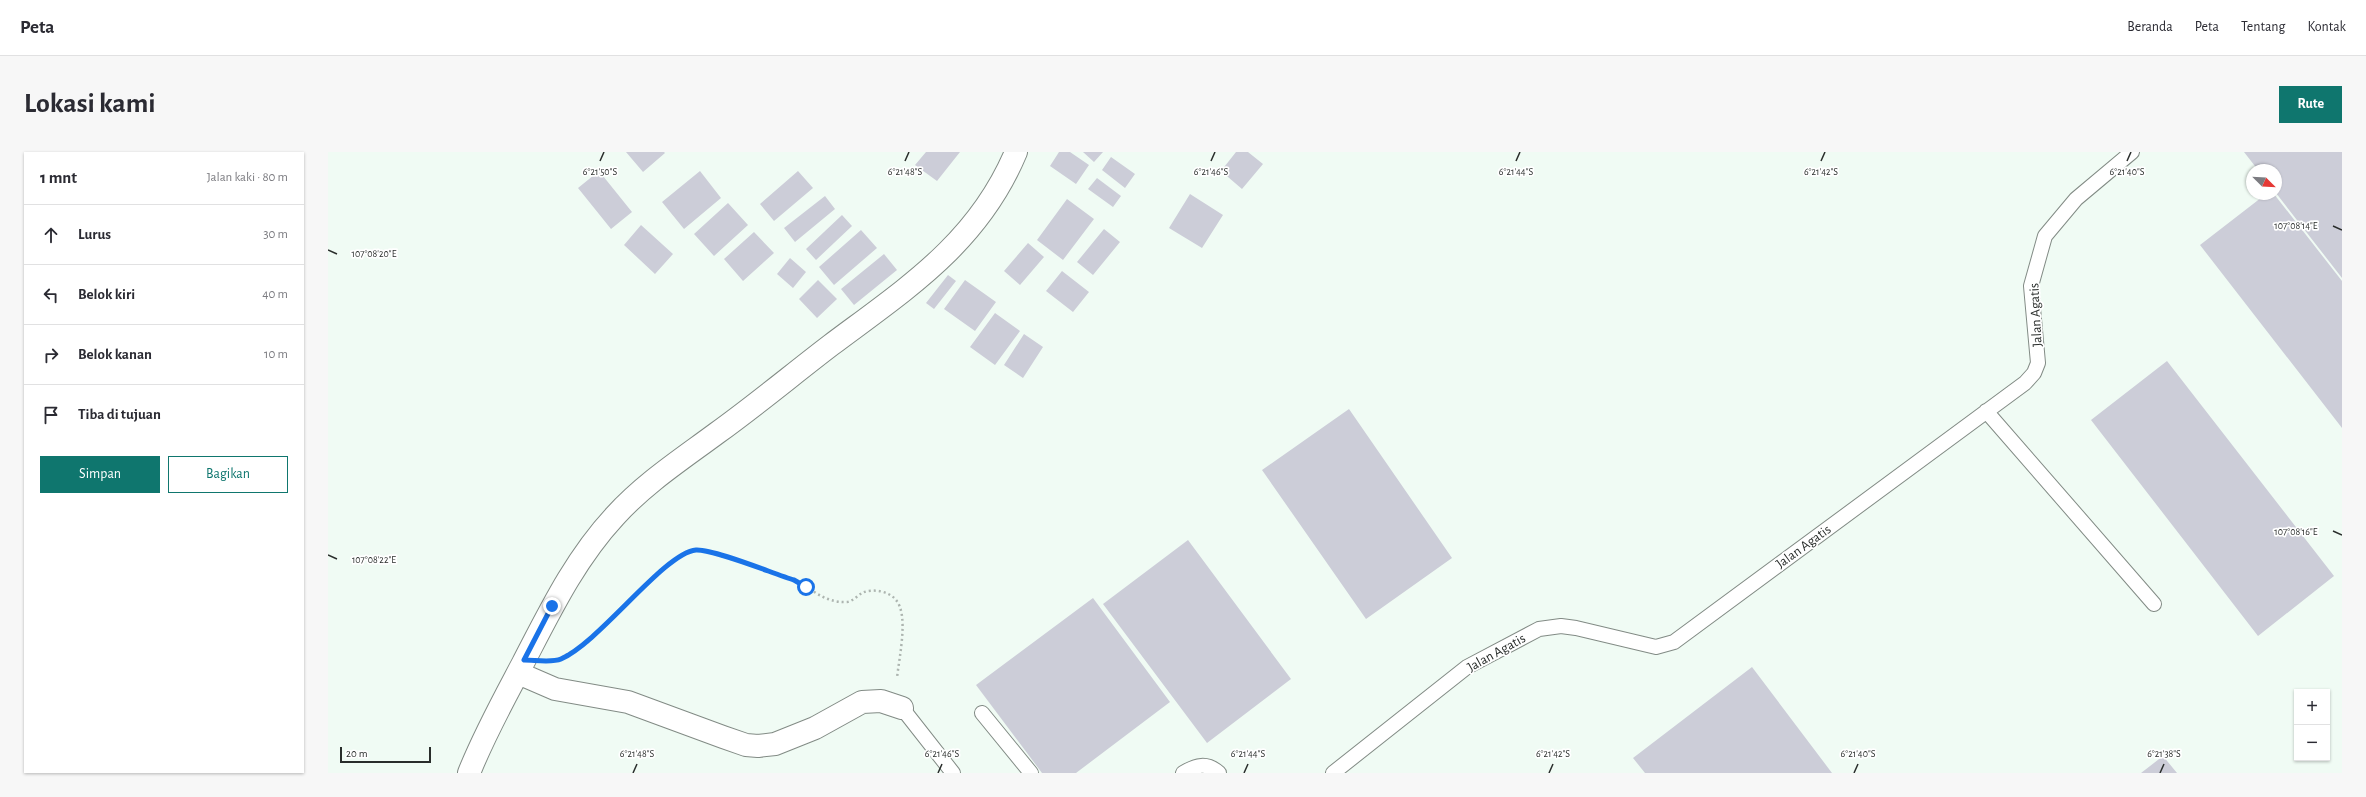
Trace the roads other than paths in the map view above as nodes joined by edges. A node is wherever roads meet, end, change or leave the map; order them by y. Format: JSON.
{"nodes":[{"id":1,"x":1016,"y":152,"type":"edge"},
{"id":2,"x":2132,"y":152,"type":"edge"},
{"id":3,"x":1986,"y":411,"type":"junction"},
{"id":4,"x":2154,"y":604,"type":"dead end"},
{"id":5,"x":521,"y":667,"type":"junction"},
{"id":6,"x":902,"y":708,"type":"joint"},
{"id":7,"x":982,"y":713,"type":"dead end"},
{"id":8,"x":469,"y":773,"type":"edge"},
{"id":9,"x":953,"y":773,"type":"edge"},
{"id":10,"x":1031,"y":773,"type":"edge"},
{"id":11,"x":1183,"y":773,"type":"edge"},
{"id":12,"x":1220,"y":773,"type":"edge"},
{"id":13,"x":1333,"y":773,"type":"edge"}],
"edges":[{"from":1,"to":5,"type":"street"},
{"from":2,"to":3,"type":"lane","name":"Jalan Agatis"},
{"from":3,"to":4,"type":"lane"},
{"from":3,"to":13,"type":"lane","name":"Jalan Agatis"},
{"from":5,"to":6,"type":"street"},
{"from":5,"to":8,"type":"street"},
{"from":6,"to":9,"type":"lane"},
{"from":7,"to":10,"type":"lane"},
{"from":11,"to":12,"type":"lane"}]}
